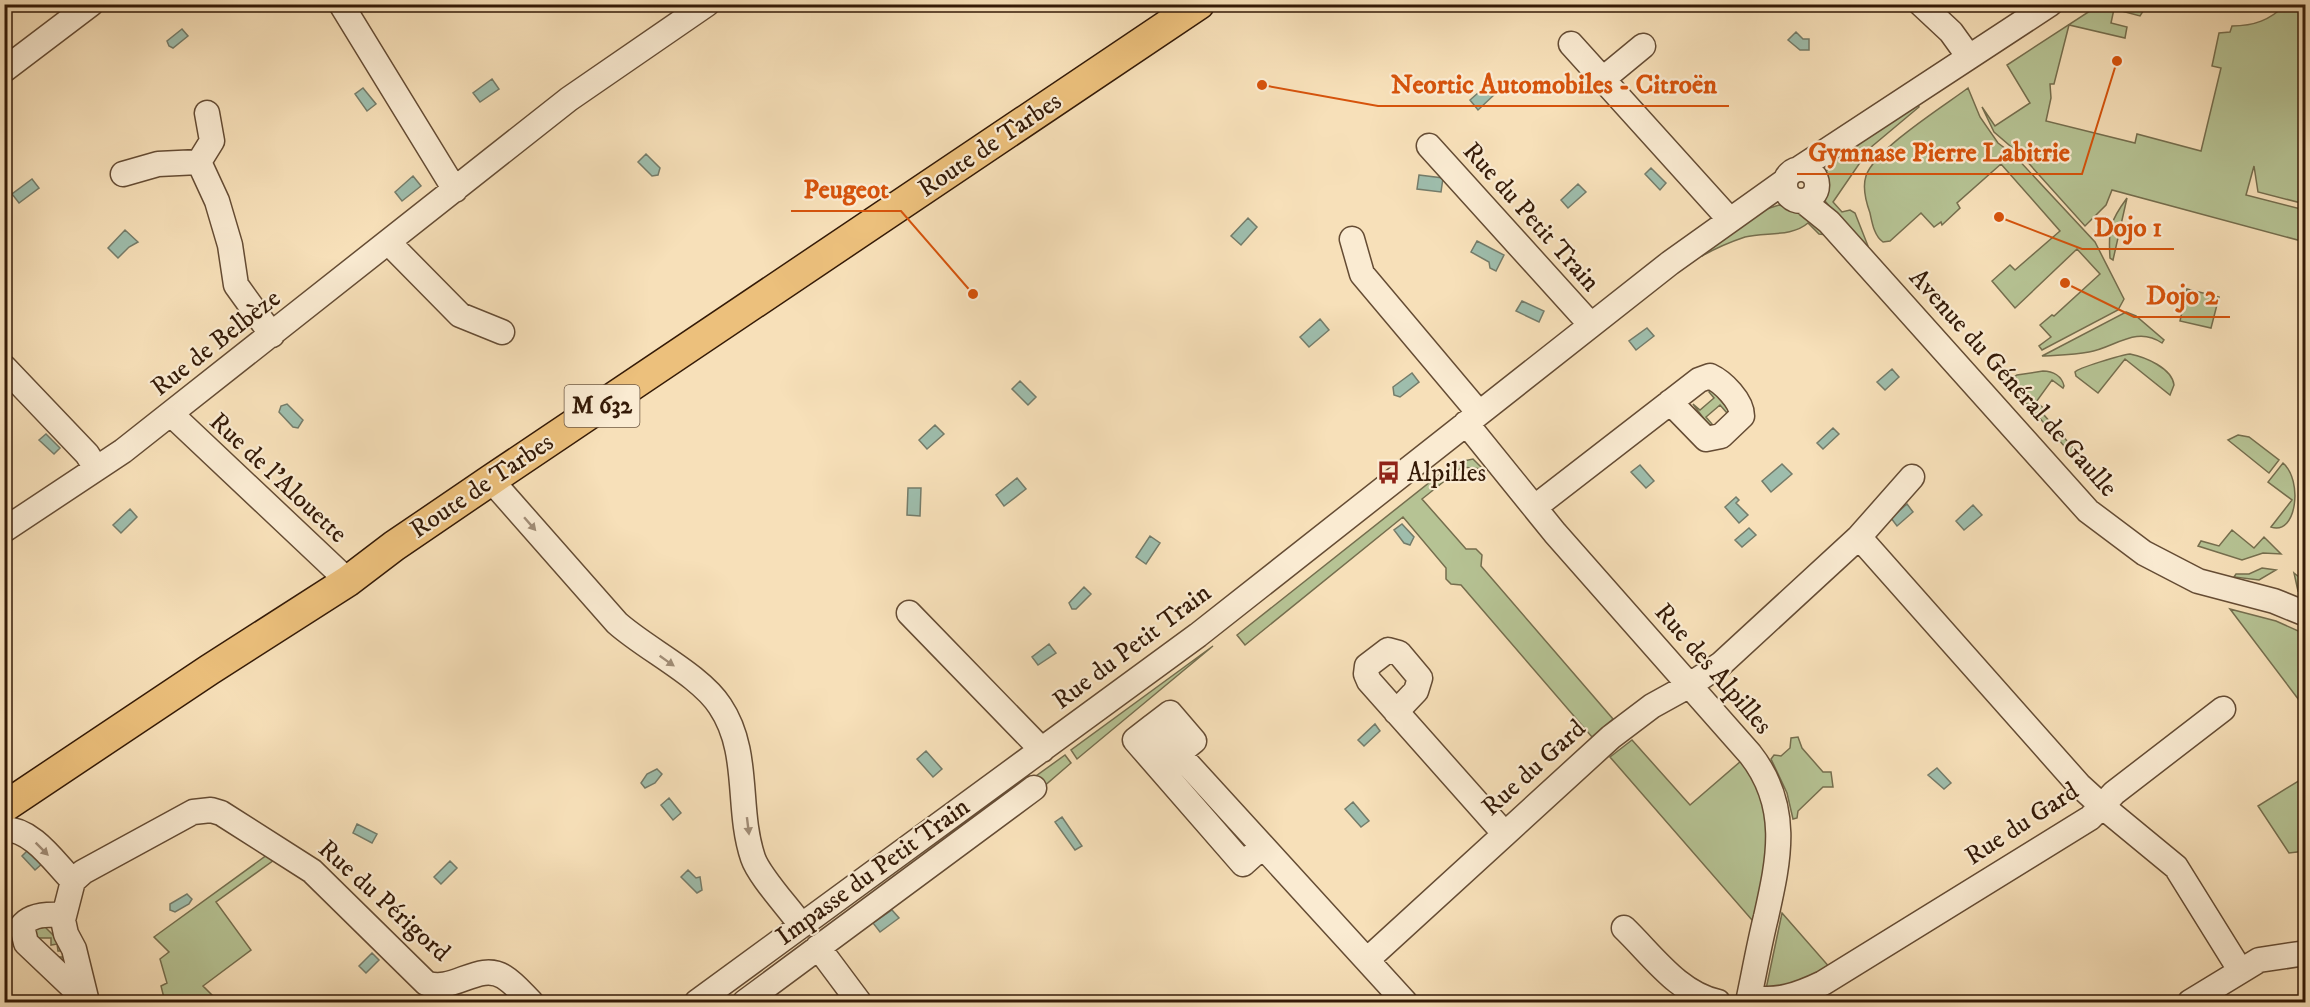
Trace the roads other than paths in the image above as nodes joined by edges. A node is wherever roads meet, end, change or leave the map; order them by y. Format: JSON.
{"nodes":[{"id":1,"x":91,"y":4,"type":"edge"},
{"id":2,"x":341,"y":4,"type":"edge"},
{"id":3,"x":707,"y":4,"type":"edge"},
{"id":4,"x":1199,"y":4,"type":"edge"},
{"id":5,"x":1921,"y":4,"type":"edge"},
{"id":6,"x":2050,"y":4,"type":"edge"},
{"id":7,"x":1571,"y":44,"type":"dead end"},
{"id":8,"x":1643,"y":46,"type":"dead end"},
{"id":9,"x":1969,"y":57,"type":"junction"},
{"id":10,"x":4,"y":70,"type":"edge"},
{"id":11,"x":1603,"y":79,"type":"junction"},
{"id":12,"x":207,"y":113,"type":"dead end"},
{"id":13,"x":1429,"y":146,"type":"dead end"},
{"id":14,"x":199,"y":162,"type":"junction"},
{"id":15,"x":123,"y":174,"type":"dead end"},
{"id":16,"x":1802,"y":187,"type":"junction"},
{"id":17,"x":455,"y":190,"type":"junction"},
{"id":18,"x":1738,"y":214,"type":"junction"},
{"id":19,"x":1352,"y":239,"type":"dead end"},
{"id":20,"x":389,"y":243,"type":"junction"},
{"id":21,"x":1591,"y":325,"type":"junction"},
{"id":22,"x":502,"y":332,"type":"dead end"},
{"id":23,"x":272,"y":335,"type":"junction"},
{"id":24,"x":4,"y":367,"type":"edge"},
{"id":25,"x":1670,"y":402,"type":"dead end"},
{"id":26,"x":171,"y":414,"type":"junction"},
{"id":27,"x":1472,"y":418,"type":"junction"},
{"id":28,"x":96,"y":468,"type":"junction"},
{"id":29,"x":1912,"y":477,"type":"dead end"},
{"id":30,"x":492,"y":480,"type":"junction"},
{"id":31,"x":1534,"y":507,"type":"junction"},
{"id":32,"x":4,"y":530,"type":"edge"},
{"id":33,"x":1859,"y":537,"type":"junction"},
{"id":34,"x":348,"y":581,"type":"junction"},
{"id":35,"x":909,"y":613,"type":"dead end"},
{"id":36,"x":2306,"y":614,"type":"edge"},
{"id":37,"x":1690,"y":685,"type":"junction"},
{"id":38,"x":2223,"y":709,"type":"dead end"},
{"id":39,"x":1396,"y":712,"type":"dead end"},
{"id":40,"x":1042,"y":750,"type":"junction"},
{"id":41,"x":1034,"y":788,"type":"dead end"},
{"id":42,"x":2102,"y":806,"type":"junction"},
{"id":43,"x":4,"y":807,"type":"edge"},
{"id":44,"x":4,"y":829,"type":"edge"},
{"id":45,"x":1504,"y":833,"type":"junction"},
{"id":46,"x":1262,"y":847,"type":"junction"},
{"id":47,"x":73,"y":881,"type":"junction"},
{"id":48,"x":63,"y":915,"type":"junction"},
{"id":49,"x":801,"y":925,"type":"junction"},
{"id":50,"x":1624,"y":928,"type":"dead end"},
{"id":51,"x":818,"y":947,"type":"junction"},
{"id":52,"x":2306,"y":952,"type":"edge"},
{"id":53,"x":1367,"y":960,"type":"junction"},
{"id":54,"x":2240,"y":970,"type":"junction"},
{"id":55,"x":1748,"y":1000,"type":"edge"},
{"id":56,"x":86,"y":1001,"type":"edge"},
{"id":57,"x":531,"y":1002,"type":"edge"},
{"id":58,"x":698,"y":1002,"type":"edge"},
{"id":59,"x":745,"y":1002,"type":"edge"},
{"id":60,"x":859,"y":1002,"type":"edge"},
{"id":61,"x":1405,"y":1002,"type":"edge"},
{"id":62,"x":1718,"y":1002,"type":"edge"},
{"id":63,"x":2190,"y":1002,"type":"edge"}],
"edges":[{"from":1,"to":10,"type":"street"},
{"from":2,"to":17,"type":"street"},
{"from":3,"to":17,"type":"street","name":"Rue de Belbèze"},
{"from":4,"to":30,"type":"main road","name":"Route de Tarbes","number":"M 632"},
{"from":5,"to":9,"type":"street"},
{"from":6,"to":9,"type":"street","name":"Rue du Petit Train"},
{"from":7,"to":11,"type":"street"},
{"from":8,"to":11,"type":"street"},
{"from":9,"to":16,"type":"street","name":"Rue du Petit Train"},
{"from":11,"to":18,"type":"street"},
{"from":12,"to":14,"type":"street"},
{"from":13,"to":21,"type":"street","name":"Rue du Petit Train"},
{"from":14,"to":15,"type":"street"},
{"from":14,"to":23,"type":"street"},
{"from":16,"to":18,"type":"street","name":"Rue du Petit Train"},
{"from":16,"to":36,"type":"street","name":"Avenue du Général de Gaulle"},
{"from":17,"to":20,"type":"street","name":"Rue de Belbèze"},
{"from":18,"to":21,"type":"street","name":"Rue du Petit Train"},
{"from":19,"to":27,"type":"street","name":"Rue des Alpilles"},
{"from":20,"to":22,"type":"street"},
{"from":20,"to":23,"type":"street","name":"Rue de Belbèze"},
{"from":21,"to":27,"type":"street","name":"Rue du Petit Train"},
{"from":23,"to":26,"type":"street","name":"Rue de Belbèze"},
{"from":24,"to":28,"type":"street"},
{"from":25,"to":31,"type":"street"},
{"from":26,"to":28,"type":"street","name":"Rue de Belbèze"},
{"from":26,"to":34,"type":"street","name":"Rue de l'Alouette"},
{"from":27,"to":31,"type":"street","name":"Rue des Alpilles"},
{"from":27,"to":40,"type":"street","name":"Rue du Petit Train"},
{"from":28,"to":32,"type":"street","name":"Rue de Belbèze"},
{"from":29,"to":33,"type":"street","name":"Rue du Gard"},
{"from":30,"to":34,"type":"main road","name":"Route de Tarbes","number":"M 632"},
{"from":30,"to":49,"type":"street","one_way":true},
{"from":31,"to":37,"type":"street","name":"Rue des Alpilles"},
{"from":33,"to":37,"type":"street","name":"Rue du Gard"},
{"from":33,"to":42,"type":"street","name":"Rue du Gard"},
{"from":34,"to":43,"type":"main road","name":"Route de Tarbes","number":"M 632"},
{"from":35,"to":40,"type":"street"},
{"from":37,"to":45,"type":"street","name":"Rue du Gard"},
{"from":37,"to":55,"type":"street","name":"Rue des Alpilles"},
{"from":38,"to":42,"type":"street"},
{"from":39,"to":45,"type":"street"},
{"from":40,"to":49,"type":"street","name":"Rue du Petit Train"},
{"from":41,"to":51,"type":"street","name":"Impasse du Petit Train"},
{"from":42,"to":54,"type":"street"},
{"from":42,"to":55,"type":"street","name":"Rue du Gard"},
{"from":44,"to":47,"type":"street","one_way":true},
{"from":45,"to":53,"type":"street","name":"Rue du Gard"},
{"from":46,"to":46,"type":"street"},
{"from":46,"to":53,"type":"street"},
{"from":47,"to":48,"type":"street"},
{"from":47,"to":57,"type":"street","name":"Rue du Périgord"},
{"from":48,"to":56,"type":"street"},
{"from":48,"to":56,"type":"street"},
{"from":49,"to":58,"type":"street","name":"Rue du Petit Train"},
{"from":50,"to":62,"type":"street"},
{"from":51,"to":59,"type":"street","name":"Impasse du Petit Train"},
{"from":51,"to":60,"type":"street"},
{"from":52,"to":54,"type":"street"},
{"from":53,"to":61,"type":"street"},
{"from":54,"to":63,"type":"street"}]}
